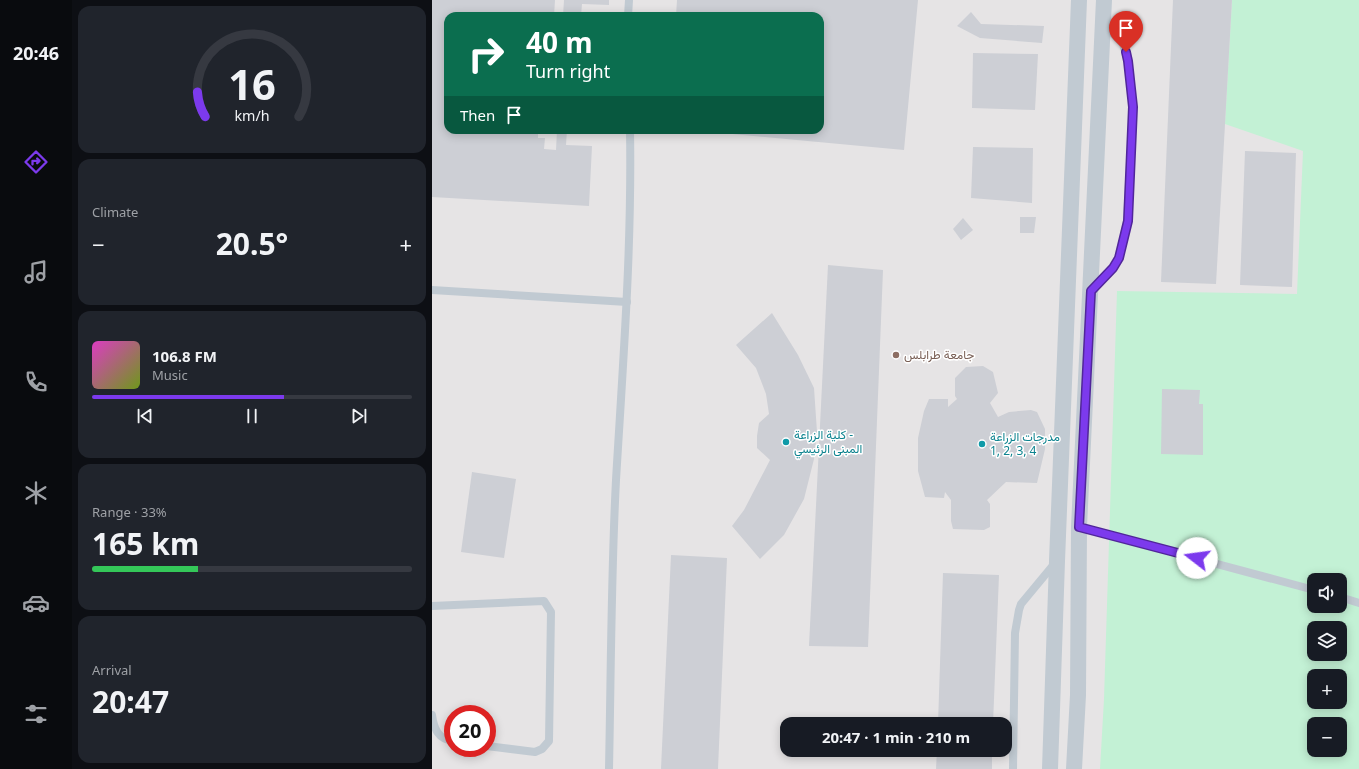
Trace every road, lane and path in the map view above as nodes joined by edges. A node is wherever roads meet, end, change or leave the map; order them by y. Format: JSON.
{"nodes":[{"id":1,"x":629,"y":0,"type":"edge"},
{"id":2,"x":1079,"y":0,"type":"edge"},
{"id":3,"x":1104,"y":0,"type":"edge"},
{"id":4,"x":628,"y":12,"type":"edge"},
{"id":5,"x":1103,"y":22,"type":"junction"},
{"id":6,"x":630,"y":134,"type":"edge"},
{"id":7,"x":432,"y":290,"type":"edge"},
{"id":8,"x":1091,"y":291,"type":"junction"},
{"id":9,"x":627,"y":302,"type":"junction"},
{"id":10,"x":1079,"y":527,"type":"junction"},
{"id":11,"x":1057,"y":561,"type":"junction"},
{"id":12,"x":1307,"y":588,"type":"edge"},
{"id":13,"x":1347,"y":599,"type":"edge"},
{"id":14,"x":1359,"y":603,"type":"edge"},
{"id":15,"x":432,"y":606,"type":"edge"},
{"id":16,"x":432,"y":715,"type":"edge"},
{"id":17,"x":444,"y":740,"type":"edge"},
{"id":18,"x":496,"y":747,"type":"edge"},
{"id":19,"x":608,"y":769,"type":"edge"},
{"id":20,"x":1013,"y":769,"type":"edge"},
{"id":21,"x":1050,"y":769,"type":"edge"},
{"id":22,"x":1074,"y":769,"type":"edge"}],
"edges":[{"from":1,"to":4,"type":"lane"},
{"from":2,"to":11,"type":"street"},
{"from":3,"to":5,"type":"street"},
{"from":5,"to":8,"type":"street"},
{"from":5,"to":8,"type":"lane"},
{"from":6,"to":9,"type":"lane"},
{"from":7,"to":9,"type":"lane"},
{"from":8,"to":10,"type":"street"},
{"from":9,"to":19,"type":"lane"},
{"from":10,"to":12,"type":"lane"},
{"from":10,"to":22,"type":"street"},
{"from":11,"to":20,"type":"lane"},
{"from":11,"to":21,"type":"street"},
{"from":13,"to":14,"type":"lane"},
{"from":15,"to":18,"type":"lane"},
{"from":16,"to":17,"type":"lane"}]}
